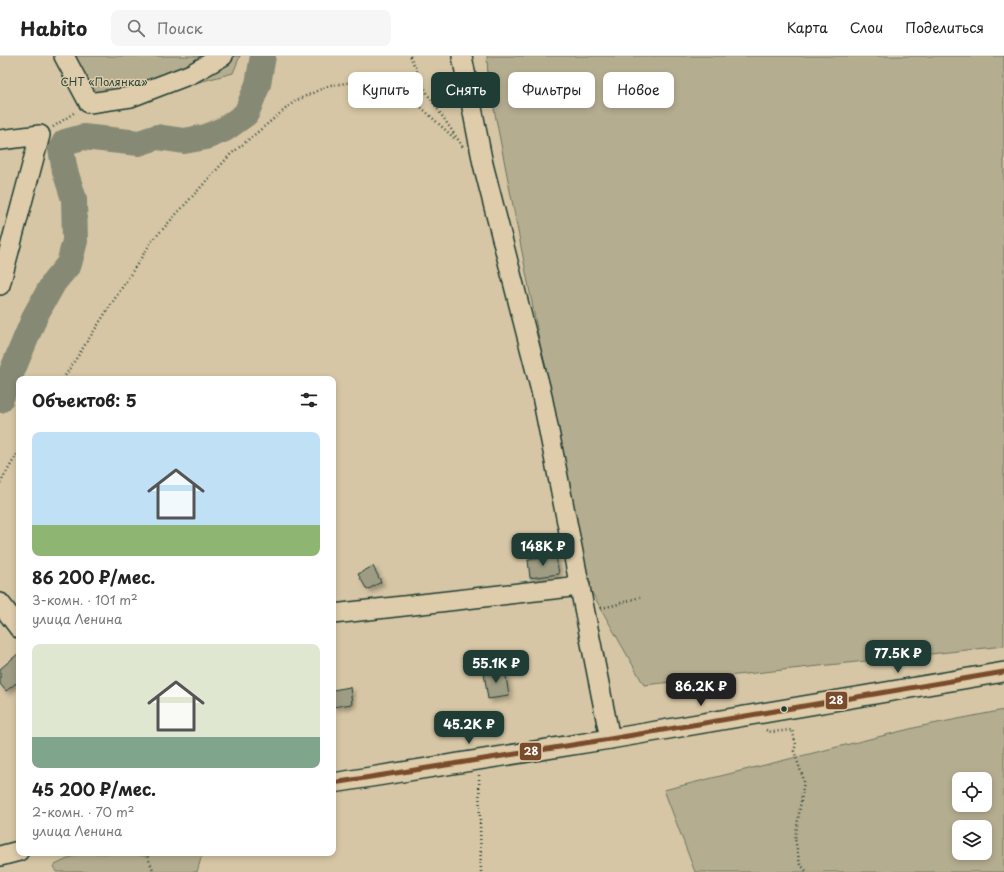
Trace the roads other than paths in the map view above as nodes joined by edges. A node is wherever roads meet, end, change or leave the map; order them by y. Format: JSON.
{"nodes":[{"id":1,"x":64,"y":56,"type":"edge"},
{"id":2,"x":223,"y":56,"type":"edge"},
{"id":3,"x":462,"y":56,"type":"edge"},
{"id":4,"x":0,"y":140,"type":"edge"},
{"id":5,"x":0,"y":285,"type":"edge"},
{"id":6,"x":580,"y":586,"type":"junction"},
{"id":7,"x":0,"y":604,"type":"edge"},
{"id":8,"x":336,"y":614,"type":"edge"},
{"id":9,"x":16,"y":624,"type":"edge"},
{"id":10,"x":1004,"y":672,"type":"edge"},
{"id":11,"x":610,"y":738,"type":"junction"},
{"id":12,"x":336,"y":782,"type":"edge"},
{"id":13,"x":16,"y":852,"type":"edge"},
{"id":14,"x":0,"y":856,"type":"edge"}],
"edges":[{"from":1,"to":2,"type":"street"},
{"from":3,"to":6,"type":"street"},
{"from":4,"to":5,"type":"street"},
{"from":6,"to":8,"type":"street"},
{"from":6,"to":11,"type":"street"},
{"from":7,"to":9,"type":"street"},
{"from":10,"to":11,"type":"street"},
{"from":11,"to":12,"type":"street"},
{"from":13,"to":14,"type":"street"}]}
